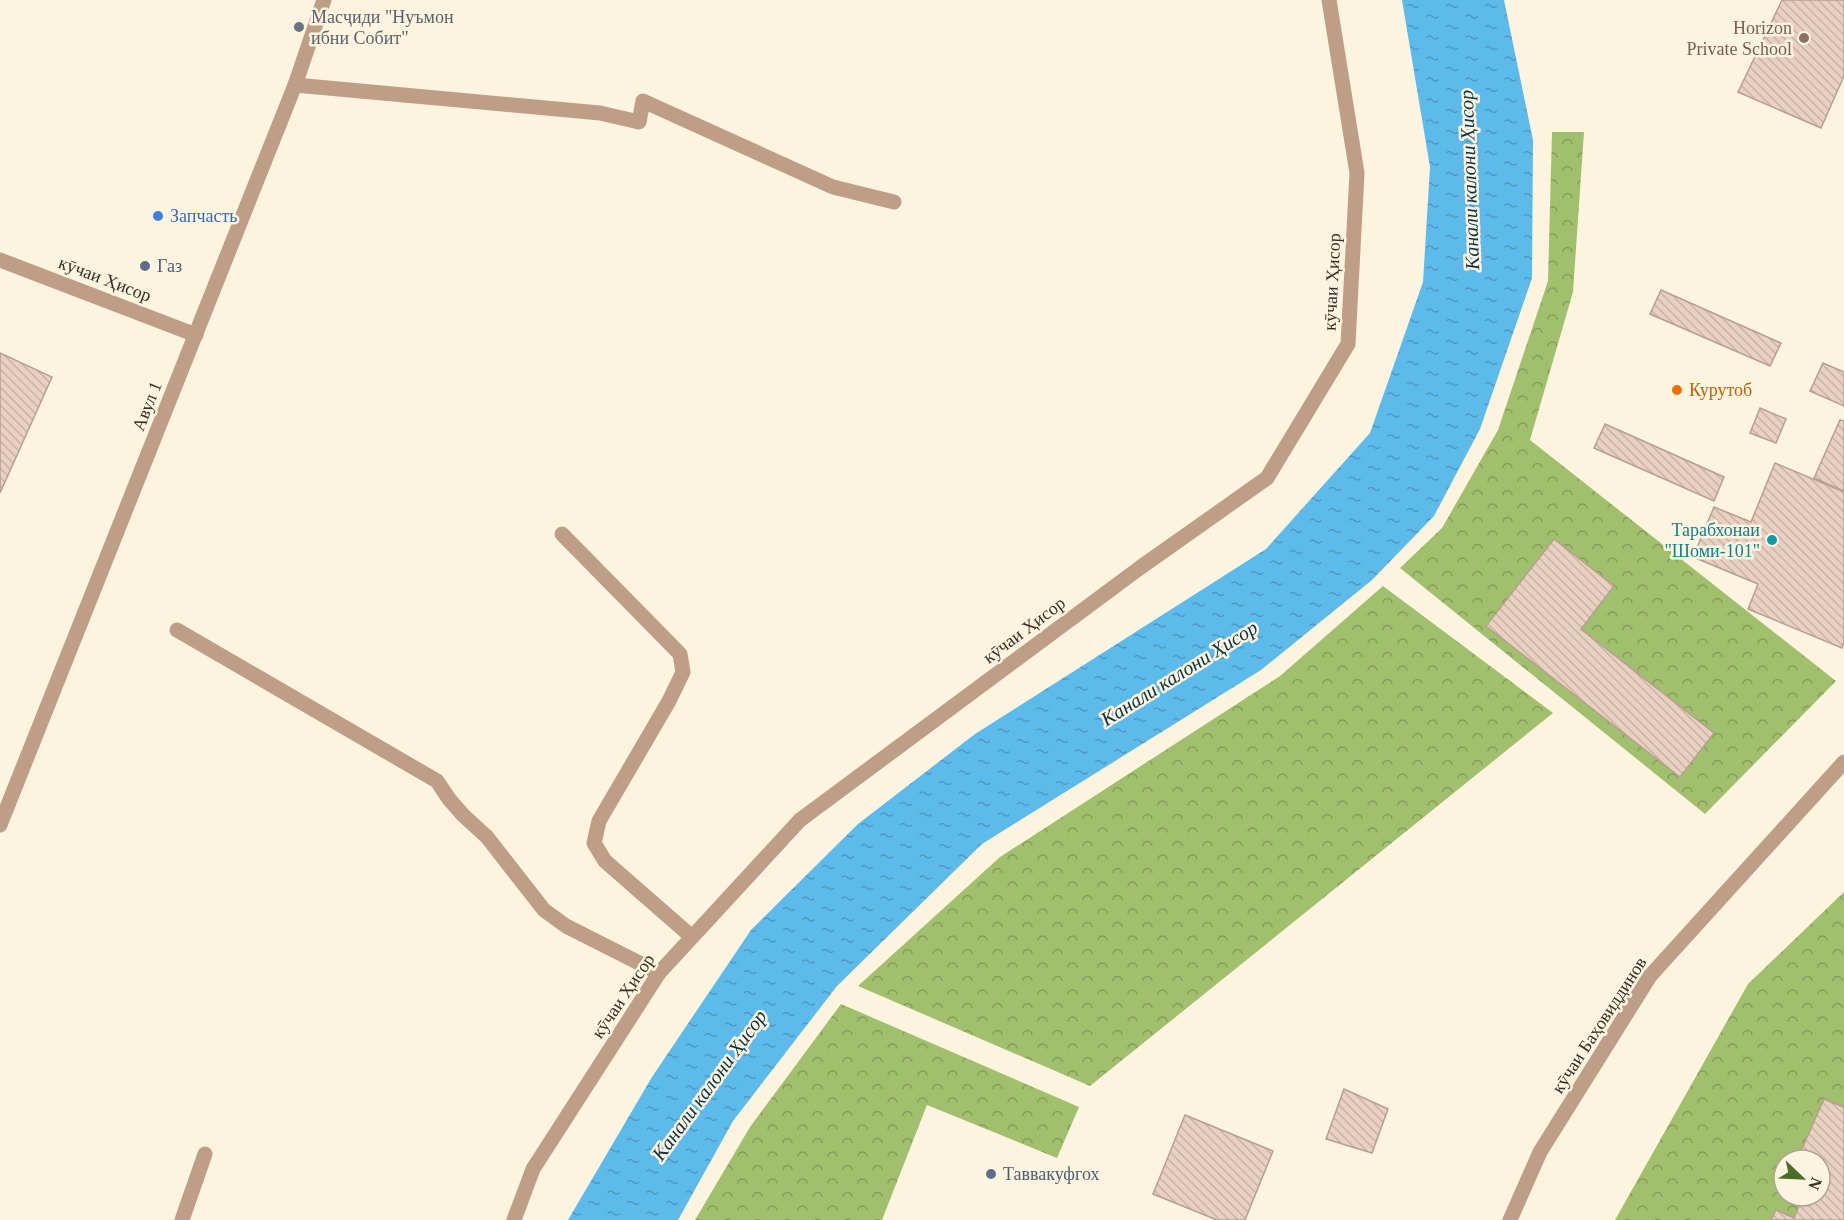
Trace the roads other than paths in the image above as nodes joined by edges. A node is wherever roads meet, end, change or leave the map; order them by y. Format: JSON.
{"nodes":[{"id":1,"x":324,"y":0,"type":"edge"},
{"id":2,"x":1329,"y":0,"type":"edge"},
{"id":3,"x":295,"y":85,"type":"junction"},
{"id":4,"x":894,"y":202,"type":"dead end"},
{"id":5,"x":0,"y":260,"type":"edge"},
{"id":6,"x":196,"y":335,"type":"junction"},
{"id":7,"x":561,"y":534,"type":"dead end"},
{"id":8,"x":177,"y":630,"type":"dead end"},
{"id":9,"x":1844,"y":762,"type":"edge"},
{"id":10,"x":0,"y":825,"type":"edge"},
{"id":11,"x":692,"y":937,"type":"junction"},
{"id":12,"x":659,"y":973,"type":"junction"},
{"id":13,"x":205,"y":1154,"type":"dead end"},
{"id":14,"x":182,"y":1220,"type":"edge"},
{"id":15,"x":514,"y":1220,"type":"edge"},
{"id":16,"x":1510,"y":1220,"type":"edge"}],
"edges":[{"from":1,"to":3,"type":"street","name":"Авул 1"},
{"from":2,"to":11,"type":"street","name":"кӯчаи Ҳисор"},
{"from":3,"to":4,"type":"street"},
{"from":3,"to":6,"type":"street","name":"Авул 1"},
{"from":5,"to":6,"type":"street","name":"кӯчаи Ҳисор"},
{"from":6,"to":10,"type":"street","name":"Авул 1"},
{"from":7,"to":11,"type":"street"},
{"from":8,"to":12,"type":"street"},
{"from":9,"to":16,"type":"street","name":"кӯчаи Баҳовиддинов"},
{"from":11,"to":12,"type":"street","name":"кӯчаи Ҳисор"},
{"from":12,"to":15,"type":"street","name":"кӯчаи Ҳисор"},
{"from":13,"to":14,"type":"street"}]}
